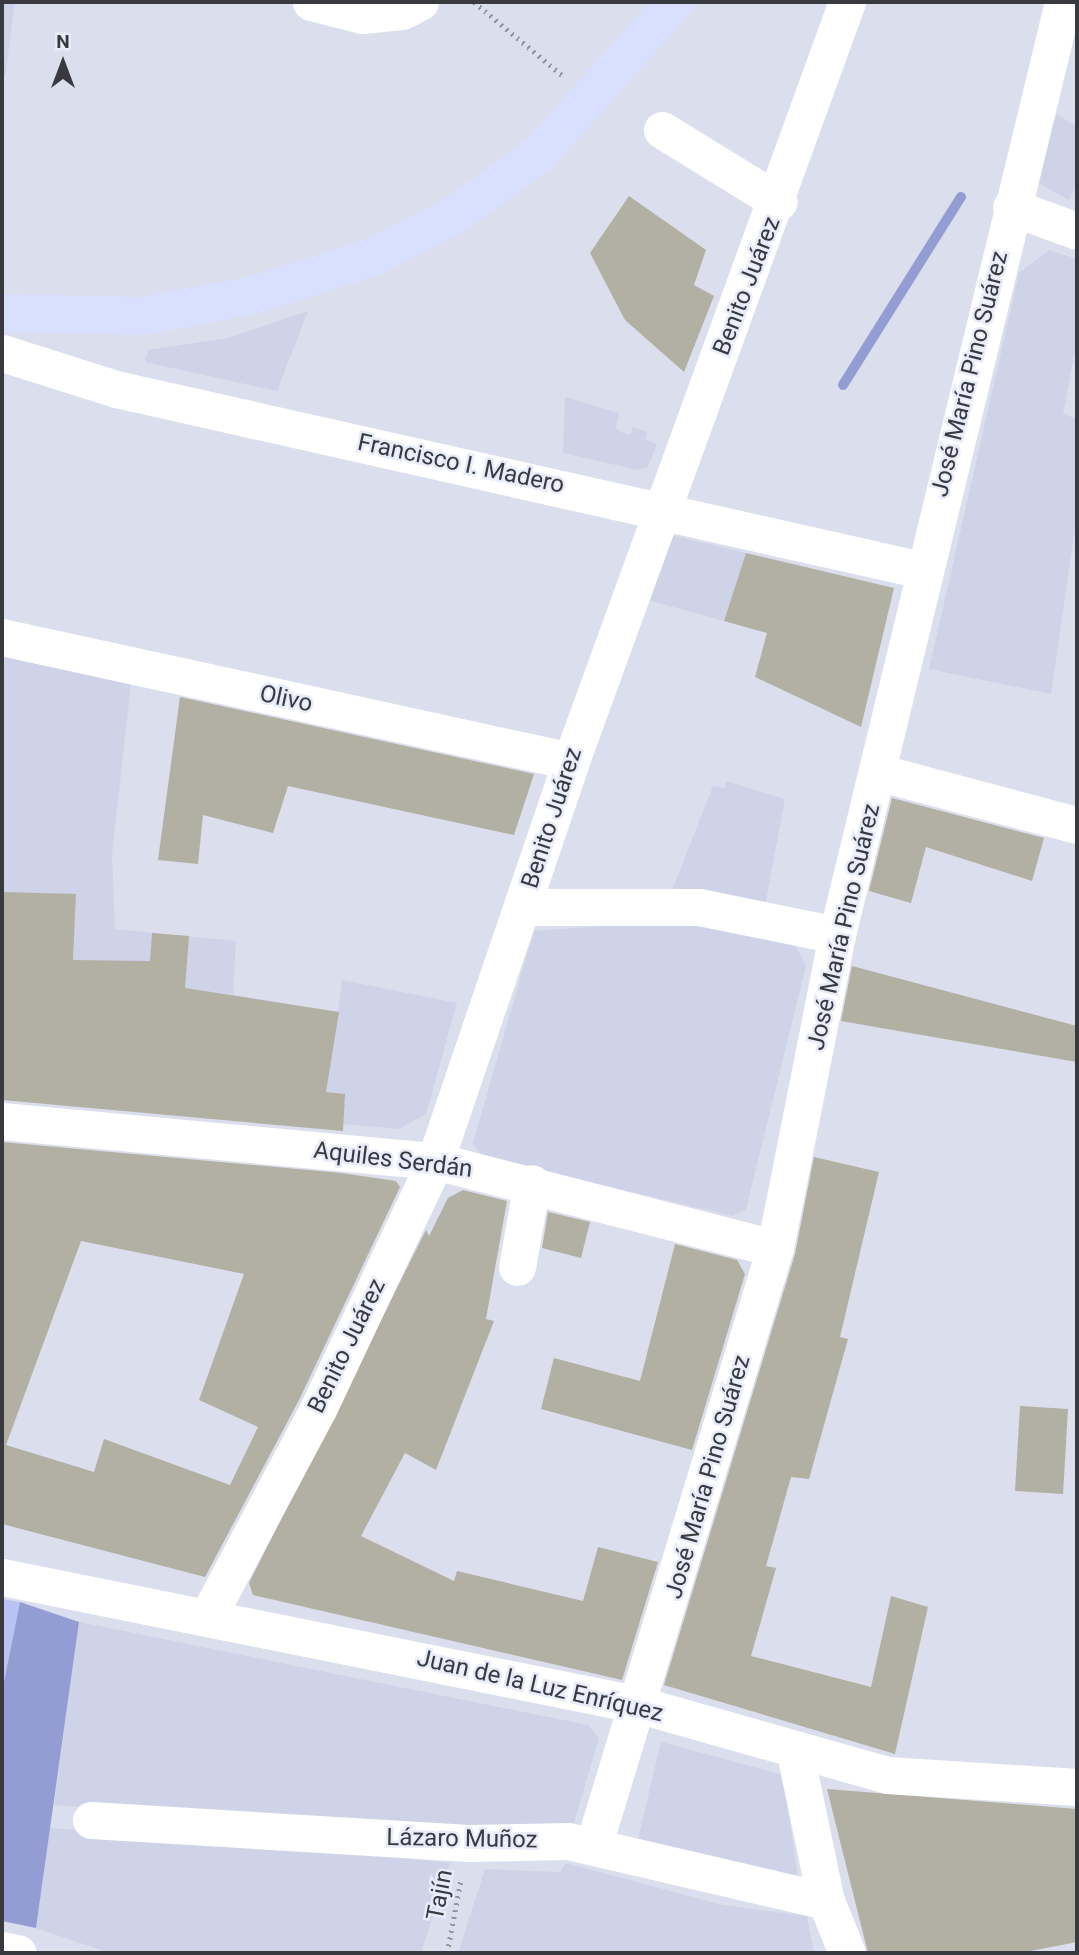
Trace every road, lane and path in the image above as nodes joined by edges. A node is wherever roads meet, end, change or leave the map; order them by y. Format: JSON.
{"nodes":[{"id":1,"x":311,"y":2,"type":"edge"},
{"id":2,"x":420,"y":2,"type":"edge"},
{"id":3,"x":474,"y":2,"type":"edge"},
{"id":4,"x":675,"y":2,"type":"edge"},
{"id":5,"x":847,"y":2,"type":"edge"},
{"id":6,"x":1063,"y":2,"type":"edge"},
{"id":7,"x":589,"y":98,"type":"junction"},
{"id":8,"x":662,"y":130,"type":"dead end"},
{"id":9,"x":779,"y":202,"type":"junction"},
{"id":10,"x":1011,"y":207,"type":"junction"},
{"id":11,"x":1077,"y":231,"type":"edge"},
{"id":12,"x":2,"y":313,"type":"edge"},
{"id":13,"x":2,"y":353,"type":"edge"},
{"id":14,"x":663,"y":509,"type":"junction"},
{"id":15,"x":922,"y":570,"type":"junction"},
{"id":16,"x":2,"y":637,"type":"edge"},
{"id":17,"x":570,"y":761,"type":"junction"},
{"id":18,"x":881,"y":774,"type":"junction"},
{"id":19,"x":1077,"y":825,"type":"edge"},
{"id":20,"x":523,"y":907,"type":"junction"},
{"id":21,"x":837,"y":935,"type":"junction"},
{"id":22,"x":2,"y":1121,"type":"edge"},
{"id":23,"x":435,"y":1161,"type":"junction"},
{"id":24,"x":532,"y":1183,"type":"junction"},
{"id":25,"x":775,"y":1248,"type":"junction"},
{"id":26,"x":517,"y":1267,"type":"dead end"},
{"id":27,"x":2,"y":1577,"type":"edge"},
{"id":28,"x":209,"y":1614,"type":"junction"},
{"id":29,"x":640,"y":1705,"type":"junction"},
{"id":30,"x":795,"y":1753,"type":"junction"},
{"id":31,"x":1077,"y":1787,"type":"edge"},
{"id":32,"x":91,"y":1820,"type":"dead end"},
{"id":33,"x":468,"y":1843,"type":"junction"},
{"id":34,"x":594,"y":1844,"type":"junction"},
{"id":35,"x":826,"y":1901,"type":"junction"},
{"id":36,"x":447,"y":1953,"type":"edge"},
{"id":37,"x":846,"y":1953,"type":"edge"}],
"edges":[{"from":1,"to":2,"type":"street"},
{"from":3,"to":7,"type":"path"},
{"from":4,"to":7,"type":"main road"},
{"from":5,"to":9,"type":"street","name":"Benito Juárez"},
{"from":6,"to":10,"type":"street","name":"José María Pino Suárez"},
{"from":7,"to":12,"type":"main road"},
{"from":8,"to":9,"type":"street"},
{"from":9,"to":14,"type":"street","name":"Benito Juárez"},
{"from":10,"to":11,"type":"street"},
{"from":10,"to":15,"type":"street","name":"José María Pino Suárez"},
{"from":13,"to":14,"type":"street","name":"Francisco I. Madero"},
{"from":14,"to":15,"type":"street","name":"Francisco I. Madero"},
{"from":14,"to":17,"type":"street","name":"Benito Juárez"},
{"from":15,"to":18,"type":"street","name":"José María Pino Suárez"},
{"from":16,"to":17,"type":"street","name":"Olivo"},
{"from":17,"to":20,"type":"street","name":"Benito Juárez"},
{"from":18,"to":19,"type":"street"},
{"from":18,"to":21,"type":"street","name":"José María Pino Suárez"},
{"from":20,"to":21,"type":"street"},
{"from":20,"to":23,"type":"street","name":"Benito Juárez"},
{"from":21,"to":25,"type":"street","name":"José María Pino Suárez"},
{"from":22,"to":23,"type":"street","name":"Aquiles Serdán"},
{"from":23,"to":24,"type":"street","name":"Aquiles Serdán"},
{"from":23,"to":28,"type":"street","name":"Benito Juárez"},
{"from":24,"to":25,"type":"street","name":"Aquiles Serdán"},
{"from":24,"to":26,"type":"street"},
{"from":25,"to":29,"type":"street","name":"José María Pino Suárez"},
{"from":27,"to":28,"type":"street","name":"Juan de la Luz Enríquez"},
{"from":28,"to":29,"type":"street","name":"Juan de la Luz Enríquez"},
{"from":29,"to":30,"type":"street","name":"Juan de la Luz Enríquez"},
{"from":29,"to":34,"type":"street","name":"José María Pino Suárez"},
{"from":30,"to":31,"type":"street","name":"Juan de la Luz Enríquez"},
{"from":30,"to":35,"type":"street"},
{"from":32,"to":33,"type":"street","name":"Lázaro Muñoz"},
{"from":33,"to":34,"type":"street","name":"Lázaro Muñoz"},
{"from":33,"to":36,"type":"path","name":"Tajín"},
{"from":34,"to":35,"type":"street","name":"Lázaro Muñoz"},
{"from":35,"to":37,"type":"street"}]}
